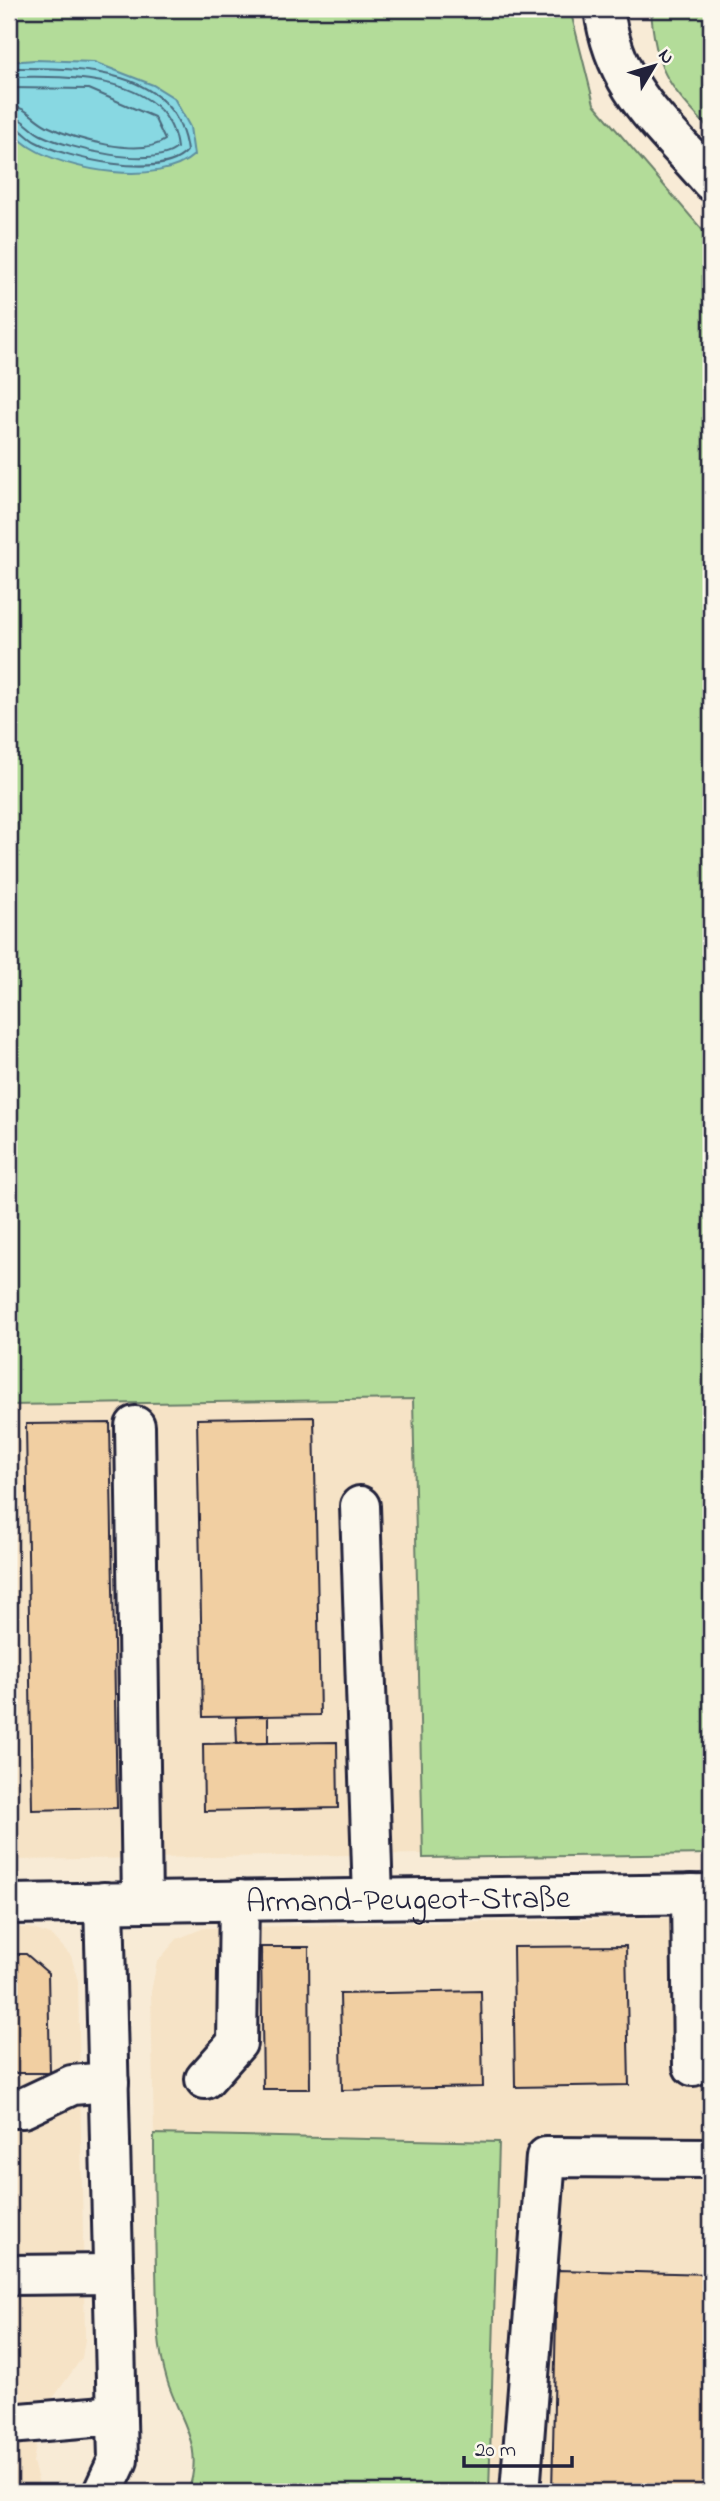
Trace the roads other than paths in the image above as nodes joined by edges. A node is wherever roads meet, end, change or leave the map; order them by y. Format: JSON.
{"nodes":[{"id":1,"x":604,"y":9,"type":"edge"},
{"id":2,"x":711,"y":181,"type":"edge"},
{"id":3,"x":135,"y":1426,"type":"dead end"},
{"id":4,"x":360,"y":1506,"type":"dead end"},
{"id":5,"x":701,"y":1894,"type":"edge"},
{"id":6,"x":373,"y":1898,"type":"junction"},
{"id":7,"x":239,"y":1900,"type":"junction"},
{"id":8,"x":104,"y":1902,"type":"junction"},
{"id":9,"x":142,"y":1902,"type":"junction"},
{"id":10,"x":9,"y":1904,"type":"edge"},
{"id":11,"x":693,"y":2066,"type":"dead end"},
{"id":12,"x":205,"y":2079,"type":"dead end"},
{"id":13,"x":109,"y":2082,"type":"junction"},
{"id":14,"x":9,"y":2108,"type":"edge"},
{"id":15,"x":711,"y":2158,"type":"edge"},
{"id":16,"x":113,"y":2274,"type":"junction"},
{"id":17,"x":9,"y":2275,"type":"edge"},
{"id":18,"x":117,"y":2415,"type":"junction"},
{"id":19,"x":9,"y":2424,"type":"edge"},
{"id":20,"x":110,"y":2476,"type":"edge"},
{"id":21,"x":520,"y":2492,"type":"edge"}],
"edges":[{"from":1,"to":2,"type":"street"},
{"from":3,"to":9,"type":"street"},
{"from":4,"to":6,"type":"street"},
{"from":5,"to":6,"type":"street","name":"Armand-Peugeot-Straße"},
{"from":5,"to":11,"type":"street"},
{"from":6,"to":7,"type":"street","name":"Armand-Peugeot-Straße"},
{"from":7,"to":9,"type":"street","name":"Armand-Peugeot-Straße"},
{"from":7,"to":12,"type":"street"},
{"from":8,"to":9,"type":"street","name":"Armand-Peugeot-Straße"},
{"from":8,"to":10,"type":"street","name":"Armand-Peugeot-Straße"},
{"from":8,"to":13,"type":"street"},
{"from":13,"to":14,"type":"street"},
{"from":13,"to":16,"type":"street"},
{"from":15,"to":21,"type":"street"},
{"from":16,"to":17,"type":"street"},
{"from":16,"to":18,"type":"street"},
{"from":18,"to":19,"type":"street"},
{"from":18,"to":20,"type":"street"}]}
